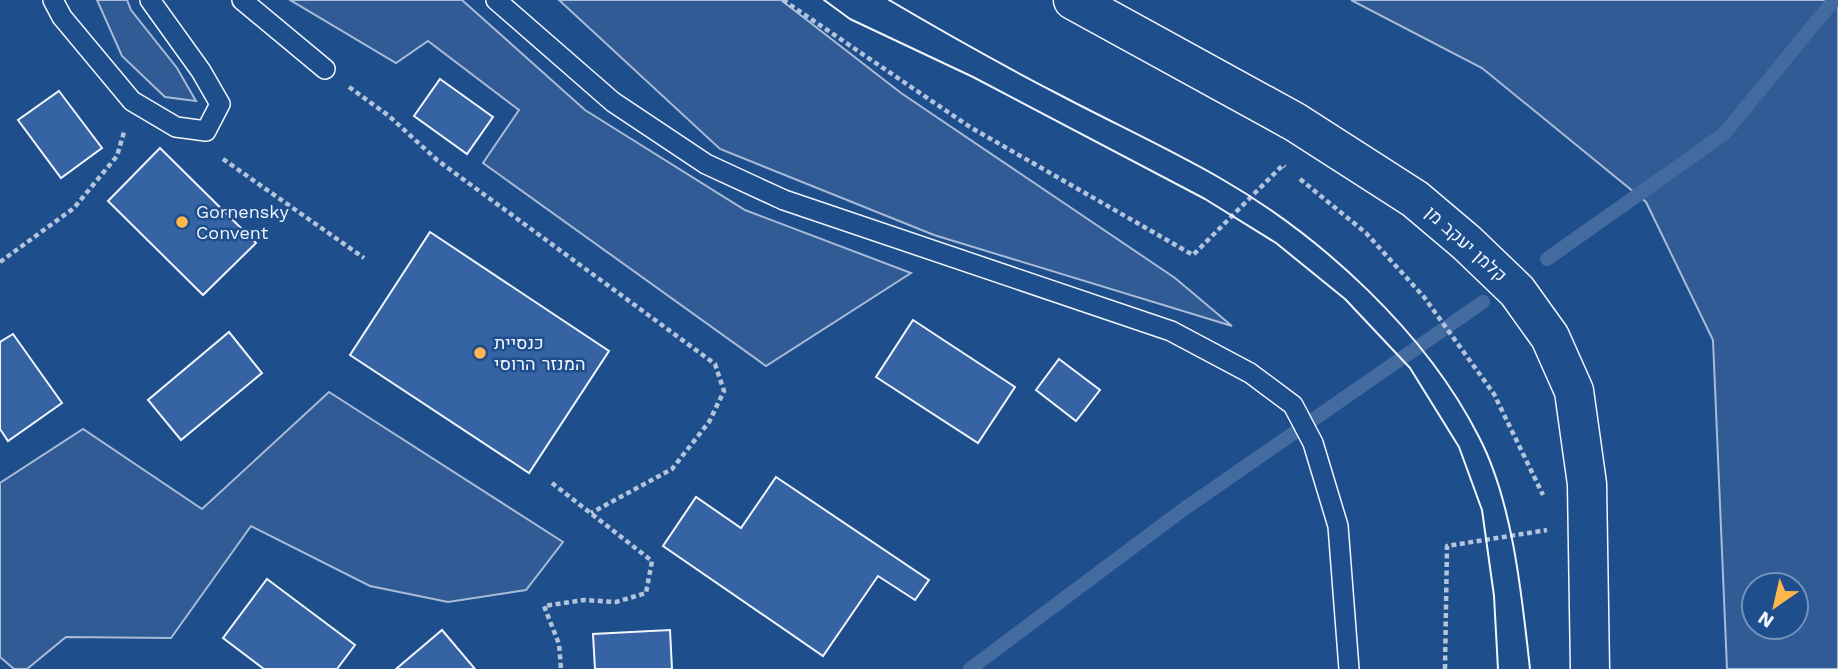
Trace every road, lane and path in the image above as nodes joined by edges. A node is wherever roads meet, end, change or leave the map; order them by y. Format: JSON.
{"nodes":[{"id":1,"x":53,"y":0,"type":"edge"},
{"id":2,"x":150,"y":0,"type":"edge"},
{"id":3,"x":242,"y":0,"type":"edge"},
{"id":4,"x":496,"y":0,"type":"edge"},
{"id":5,"x":783,"y":0,"type":"edge"},
{"id":6,"x":1073,"y":0,"type":"edge"},
{"id":7,"x":325,"y":69,"type":"joint"},
{"id":8,"x":132,"y":101,"type":"junction"},
{"id":9,"x":176,"y":127,"type":"junction"},
{"id":10,"x":364,"y":258,"type":"dead end"},
{"id":11,"x":0,"y":262,"type":"edge"},
{"id":12,"x":552,"y":483,"type":"dead end"},
{"id":13,"x":1544,"y":496,"type":"dead end"},
{"id":14,"x":591,"y":513,"type":"junction"},
{"id":15,"x":1555,"y":529,"type":"dead end"},
{"id":16,"x":561,"y":669,"type":"edge"},
{"id":17,"x":1349,"y":669,"type":"edge"},
{"id":18,"x":1445,"y":669,"type":"edge"},
{"id":19,"x":1590,"y":669,"type":"edge"}],
"edges":[{"from":1,"to":8,"type":"lane"},
{"from":2,"to":9,"type":"lane"},
{"from":3,"to":7,"type":"lane"},
{"from":4,"to":17,"type":"lane"},
{"from":5,"to":13,"type":"path"},
{"from":6,"to":19,"type":"main road","name":"קלמן יעקב מן"},
{"from":7,"to":14,"type":"path"},
{"from":8,"to":9,"type":"lane"},
{"from":8,"to":11,"type":"path"},
{"from":9,"to":10,"type":"path"},
{"from":12,"to":14,"type":"path"},
{"from":14,"to":16,"type":"path"},
{"from":15,"to":18,"type":"path"}]}
